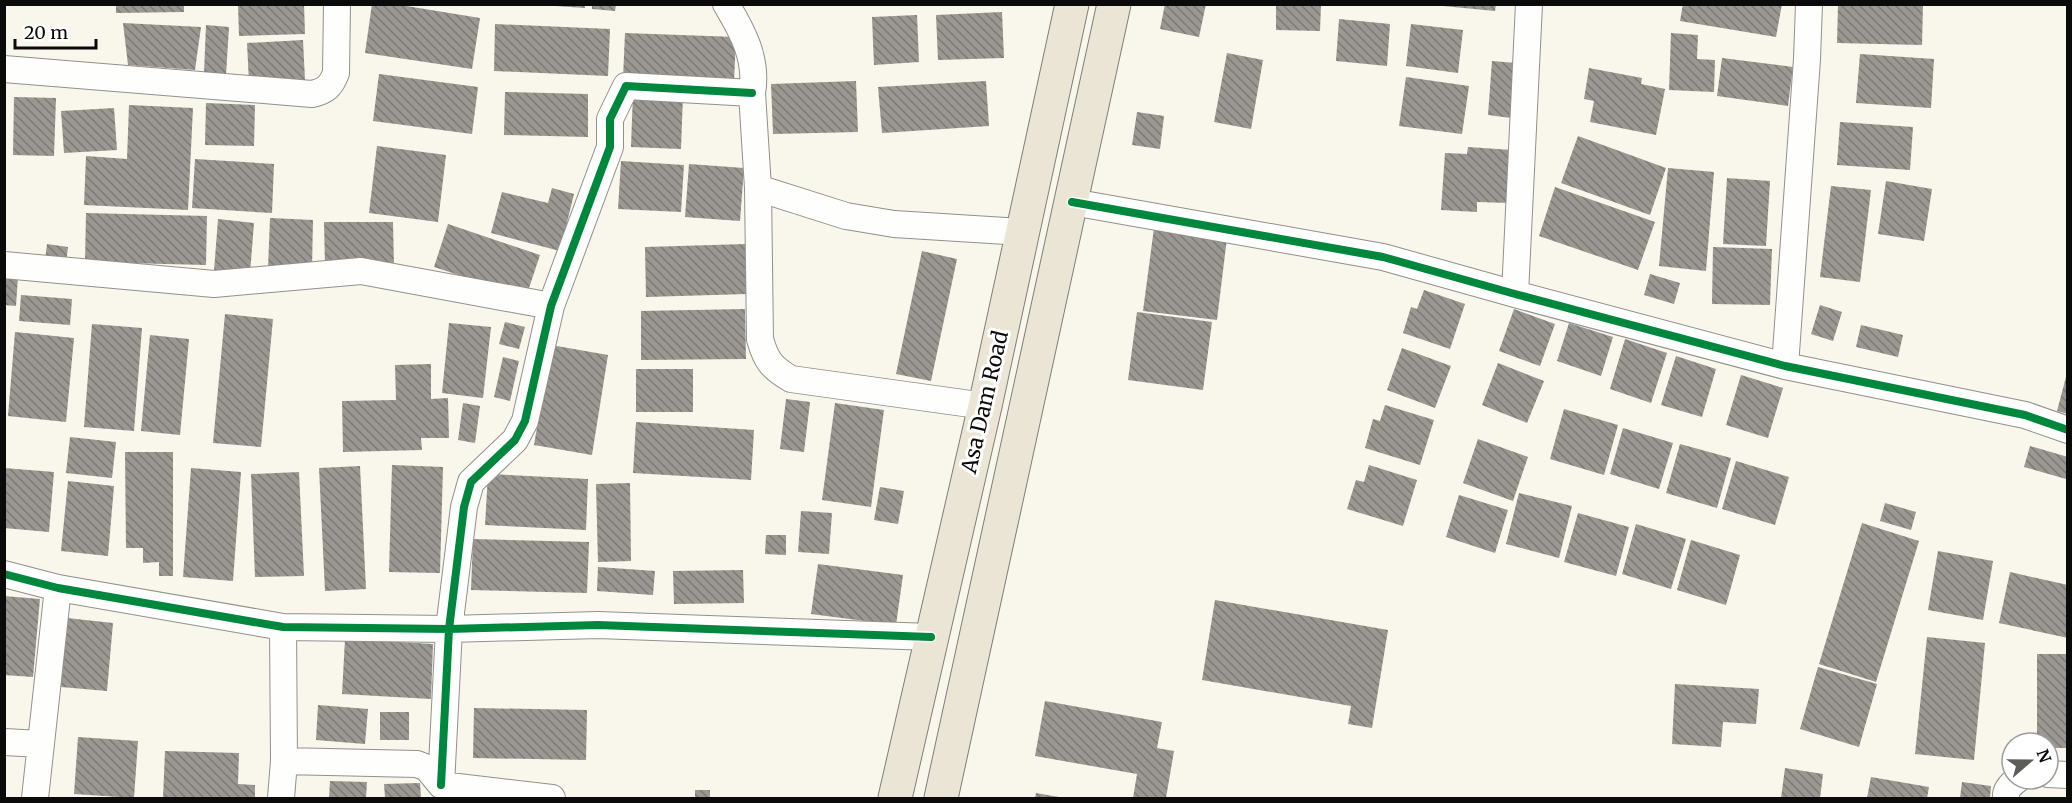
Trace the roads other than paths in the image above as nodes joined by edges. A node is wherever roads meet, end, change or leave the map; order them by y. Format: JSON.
{"nodes":[{"id":1,"x":337,"y":4,"type":"edge"},
{"id":2,"x":726,"y":4,"type":"edge"},
{"id":3,"x":1072,"y":4,"type":"edge"},
{"id":4,"x":1114,"y":4,"type":"edge"},
{"id":5,"x":1529,"y":4,"type":"edge"},
{"id":6,"x":1809,"y":4,"type":"edge"},
{"id":7,"x":4,"y":69,"type":"edge"},
{"id":8,"x":753,"y":93,"type":"junction"},
{"id":9,"x":758,"y":188,"type":"junction"},
{"id":10,"x":1072,"y":202,"type":"junction"},
{"id":11,"x":1023,"y":232,"type":"junction"},
{"id":12,"x":4,"y":265,"type":"edge"},
{"id":13,"x":1515,"y":294,"type":"junction"},
{"id":14,"x":551,"y":306,"type":"junction"},
{"id":15,"x":1785,"y":366,"type":"junction"},
{"id":16,"x":985,"y":406,"type":"junction"},
{"id":17,"x":2067,"y":429,"type":"edge"},
{"id":18,"x":4,"y":574,"type":"edge"},
{"id":19,"x":58,"y":588,"type":"junction"},
{"id":20,"x":283,"y":627,"type":"junction"},
{"id":21,"x":449,"y":629,"type":"junction"},
{"id":22,"x":931,"y":637,"type":"junction"},
{"id":23,"x":4,"y":742,"type":"edge"},
{"id":24,"x":41,"y":744,"type":"junction"},
{"id":25,"x":284,"y":761,"type":"junction"},
{"id":26,"x":441,"y":785,"type":"junction"},
{"id":27,"x":35,"y":798,"type":"edge"},
{"id":28,"x":281,"y":798,"type":"edge"},
{"id":29,"x":552,"y":798,"type":"edge"},
{"id":30,"x":895,"y":798,"type":"edge"},
{"id":31,"x":941,"y":798,"type":"edge"}],
"edges":[{"from":1,"to":7,"type":"street"},
{"from":2,"to":8,"type":"street"},
{"from":3,"to":11,"type":"main road","name":"Asa Dam Road"},
{"from":4,"to":10,"type":"main road","name":"Asa Dam Road"},
{"from":5,"to":13,"type":"street"},
{"from":6,"to":15,"type":"street"},
{"from":8,"to":9,"type":"street"},
{"from":8,"to":14,"type":"street"},
{"from":9,"to":11,"type":"street"},
{"from":9,"to":16,"type":"street"},
{"from":10,"to":13,"type":"street"},
{"from":10,"to":31,"type":"main road","name":"Asa Dam Road"},
{"from":11,"to":16,"type":"main road","name":"Asa Dam Road"},
{"from":12,"to":14,"type":"street"},
{"from":13,"to":15,"type":"street"},
{"from":14,"to":21,"type":"street"},
{"from":15,"to":17,"type":"street"},
{"from":16,"to":22,"type":"main road","name":"Asa Dam Road"},
{"from":18,"to":19,"type":"street"},
{"from":19,"to":20,"type":"street"},
{"from":19,"to":24,"type":"street"},
{"from":20,"to":21,"type":"street"},
{"from":20,"to":25,"type":"street"},
{"from":21,"to":22,"type":"street"},
{"from":21,"to":26,"type":"street"},
{"from":22,"to":30,"type":"main road","name":"Asa Dam Road"},
{"from":23,"to":24,"type":"street"},
{"from":24,"to":27,"type":"street"},
{"from":25,"to":26,"type":"street"},
{"from":25,"to":28,"type":"street"},
{"from":26,"to":29,"type":"street"}]}
